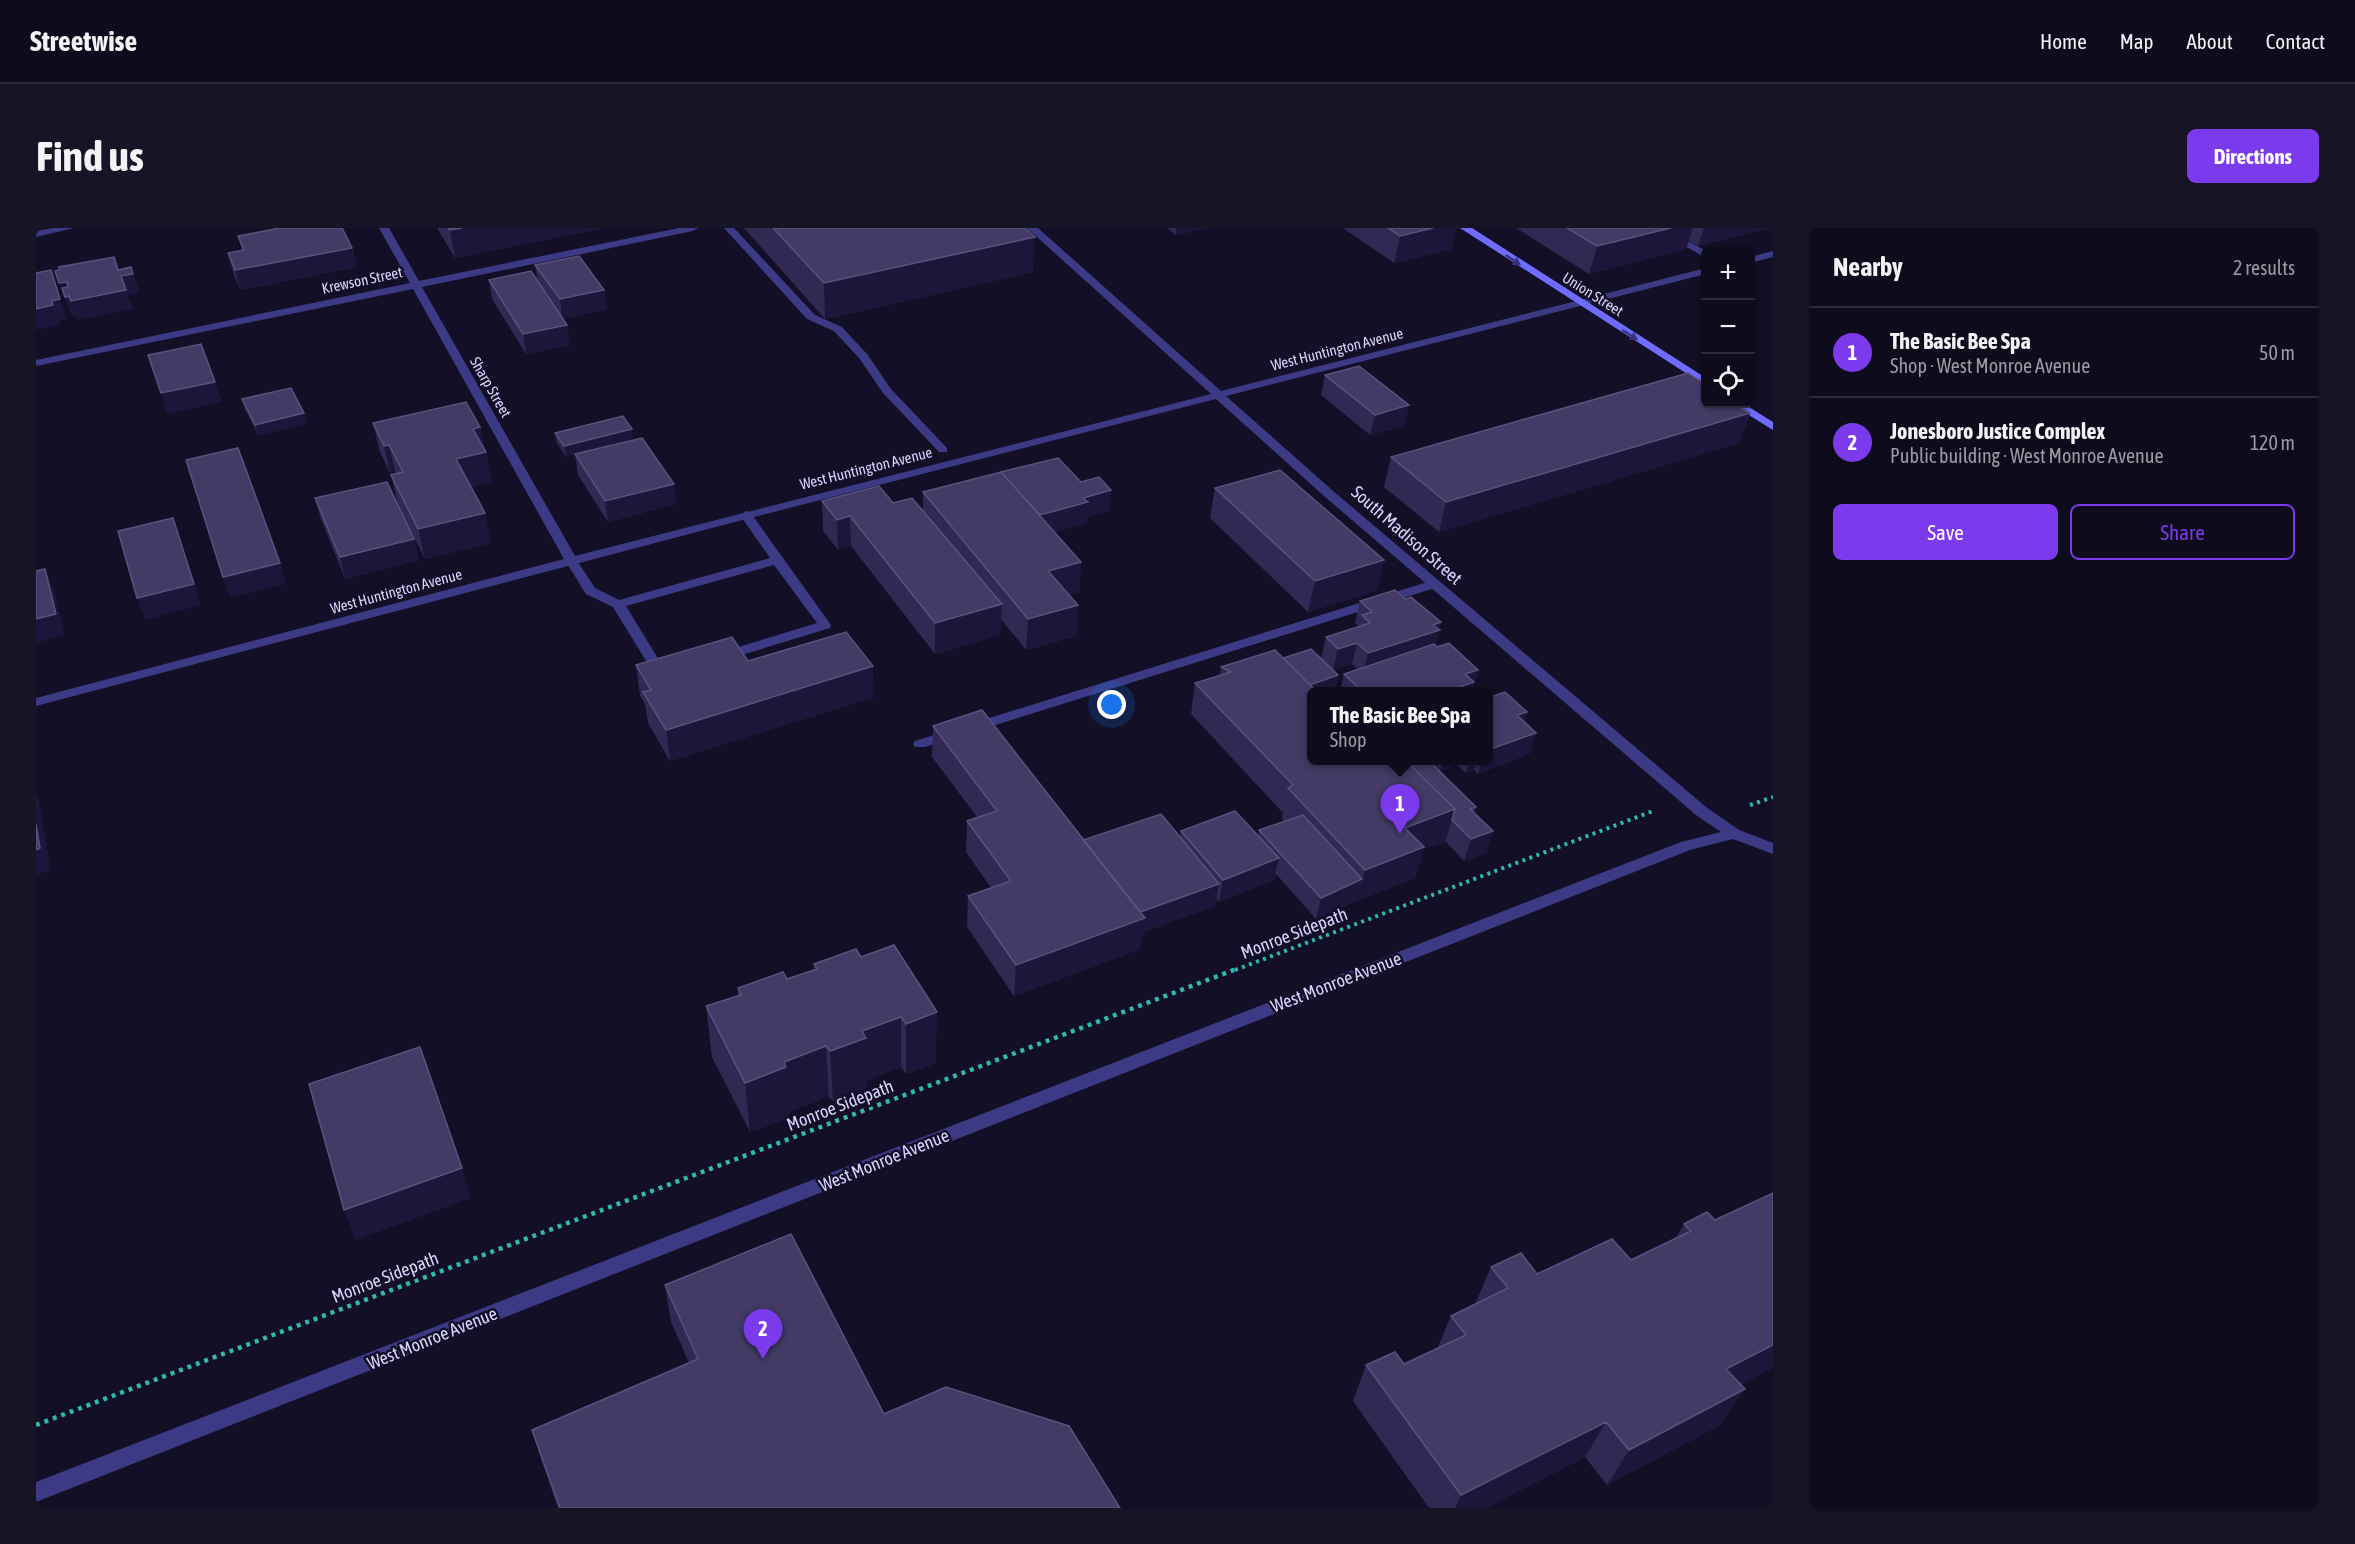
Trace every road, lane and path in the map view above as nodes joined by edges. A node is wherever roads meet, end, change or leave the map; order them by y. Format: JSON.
{"nodes":[{"id":1,"x":69,"y":228,"type":"edge"},
{"id":2,"x":384,"y":228,"type":"edge"},
{"id":3,"x":693,"y":228,"type":"edge"},
{"id":4,"x":729,"y":228,"type":"edge"},
{"id":5,"x":1032,"y":228,"type":"edge"},
{"id":6,"x":1465,"y":228,"type":"edge"},
{"id":7,"x":1658,"y":228,"type":"edge"},
{"id":8,"x":36,"y":234,"type":"edge"},
{"id":9,"x":1701,"y":252,"type":"edge"},
{"id":10,"x":1773,"y":254,"type":"edge"},
{"id":11,"x":1755,"y":259,"type":"edge"},
{"id":12,"x":1701,"y":272,"type":"edge"},
{"id":13,"x":416,"y":285,"type":"junction"},
{"id":14,"x":1581,"y":303,"type":"junction"},
{"id":15,"x":36,"y":363,"type":"edge"},
{"id":16,"x":1701,"y":380,"type":"edge"},
{"id":17,"x":1218,"y":396,"type":"junction"},
{"id":18,"x":1743,"y":408,"type":"edge"},
{"id":19,"x":1773,"y":427,"type":"edge"},
{"id":20,"x":943,"y":450,"type":"dead end"},
{"id":21,"x":746,"y":515,"type":"junction"},
{"id":22,"x":777,"y":560,"type":"junction"},
{"id":23,"x":572,"y":561,"type":"junction"},
{"id":24,"x":1434,"y":584,"type":"junction"},
{"id":25,"x":618,"y":604,"type":"junction"},
{"id":26,"x":716,"y":658,"type":"edge"},
{"id":27,"x":672,"y":671,"type":"edge"},
{"id":28,"x":36,"y":702,"type":"edge"},
{"id":29,"x":920,"y":744,"type":"dead end"},
{"id":30,"x":1773,"y":797,"type":"edge"},
{"id":31,"x":1747,"y":805,"type":"dead end"},
{"id":32,"x":1653,"y":811,"type":"dead end"},
{"id":33,"x":1734,"y":834,"type":"junction"},
{"id":34,"x":1773,"y":849,"type":"edge"},
{"id":35,"x":36,"y":1425,"type":"edge"},
{"id":36,"x":36,"y":1492,"type":"edge"}],
"edges":[{"from":1,"to":8,"type":"street"},
{"from":2,"to":13,"type":"street","name":"Sharp Street"},
{"from":3,"to":13,"type":"street","name":"Krewson Street"},
{"from":4,"to":20,"type":"street"},
{"from":5,"to":17,"type":"street","name":"South Madison Street"},
{"from":6,"to":14,"type":"main road","name":"Union Street","one_way":true},
{"from":7,"to":9,"type":"street"},
{"from":10,"to":11,"type":"street"},
{"from":12,"to":14,"type":"street","name":"West Huntington Avenue"},
{"from":13,"to":15,"type":"street","name":"Krewson Street"},
{"from":13,"to":23,"type":"street","name":"Sharp Street"},
{"from":14,"to":16,"type":"main road","name":"Union Street","one_way":true},
{"from":14,"to":17,"type":"street","name":"West Huntington Avenue"},
{"from":17,"to":21,"type":"street","name":"West Huntington Avenue"},
{"from":17,"to":24,"type":"street","name":"South Madison Street"},
{"from":18,"to":19,"type":"main road"},
{"from":21,"to":22,"type":"street"},
{"from":21,"to":23,"type":"street","name":"West Huntington Avenue"},
{"from":22,"to":25,"type":"street"},
{"from":22,"to":26,"type":"street"},
{"from":23,"to":25,"type":"street","name":"Sharp Street"},
{"from":23,"to":28,"type":"street","name":"West Huntington Avenue"},
{"from":24,"to":29,"type":"street"},
{"from":24,"to":33,"type":"street","name":"South Madison Street"},
{"from":25,"to":27,"type":"street"},
{"from":30,"to":31,"type":"path"},
{"from":32,"to":35,"type":"path","name":"Monroe Sidepath"},
{"from":33,"to":34,"type":"street","name":"South Madison Street"},
{"from":33,"to":36,"type":"street","name":"West Monroe Avenue"}]}
